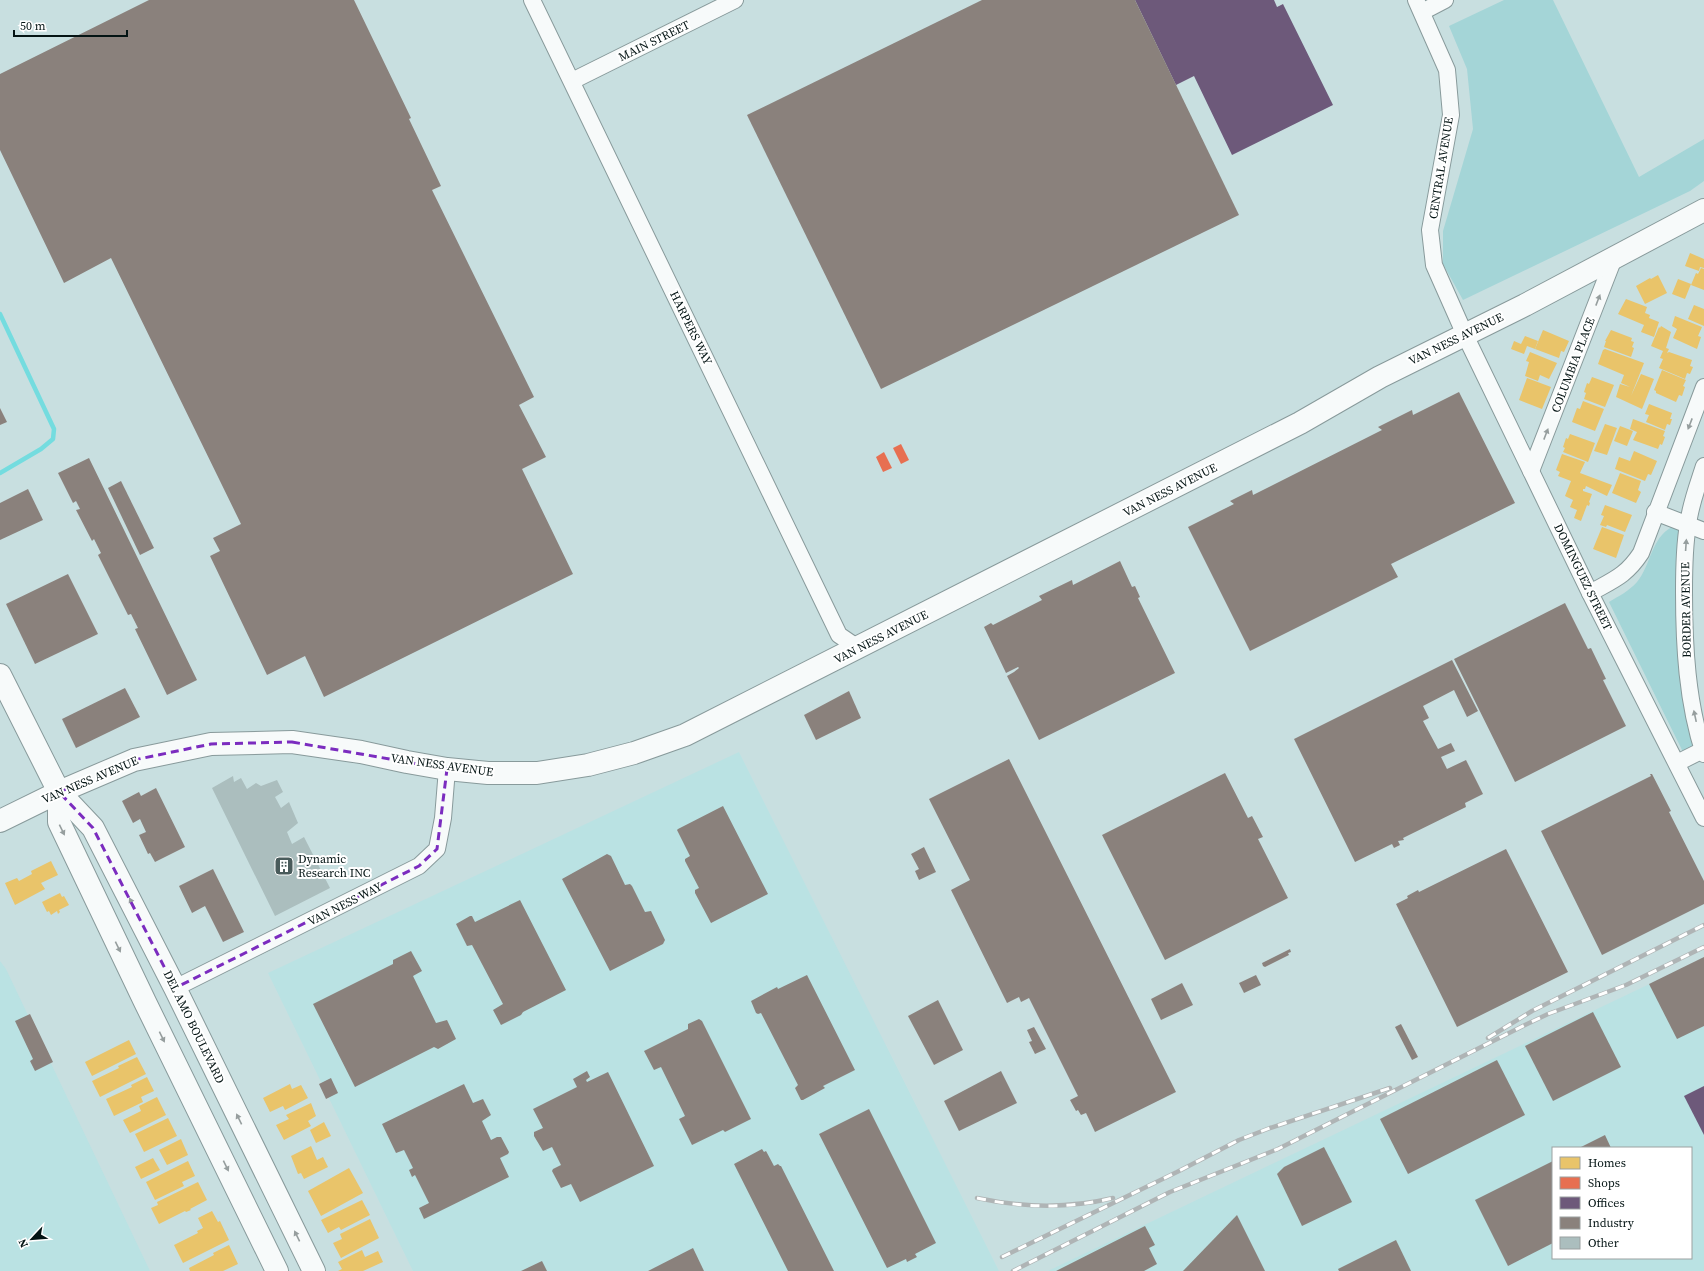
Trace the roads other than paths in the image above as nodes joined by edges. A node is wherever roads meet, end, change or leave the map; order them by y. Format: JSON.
{"nodes":[{"id":1,"x":532,"y":0,"type":"edge"},
{"id":2,"x":735,"y":0,"type":"edge"},
{"id":3,"x":1445,"y":0,"type":"edge"},
{"id":4,"x":1419,"y":6,"type":"edge"},
{"id":5,"x":572,"y":81,"type":"junction"},
{"id":6,"x":1704,"y":210,"type":"edge"},
{"id":7,"x":1614,"y":258,"type":"junction"},
{"id":8,"x":1465,"y":335,"type":"junction"},
{"id":9,"x":1704,"y":387,"type":"edge"},
{"id":10,"x":1704,"y":466,"type":"edge"},
{"id":11,"x":1531,"y":471,"type":"junction"},
{"id":12,"x":1655,"y":512,"type":"junction"},
{"id":13,"x":1688,"y":524,"type":"junction"},
{"id":14,"x":1704,"y":531,"type":"edge"},
{"id":15,"x":1590,"y":593,"type":"junction"},
{"id":16,"x":858,"y":648,"type":"junction"},
{"id":17,"x":0,"y":675,"type":"edge"},
{"id":18,"x":1703,"y":752,"type":"edge"},
{"id":19,"x":1677,"y":763,"type":"junction"},
{"id":20,"x":447,"y":769,"type":"junction"},
{"id":21,"x":59,"y":792,"type":"junction"},
{"id":22,"x":1704,"y":818,"type":"edge"},
{"id":23,"x":0,"y":821,"type":"edge"},
{"id":24,"x":175,"y":988,"type":"junction"},
{"id":25,"x":277,"y":1271,"type":"edge"},
{"id":26,"x":314,"y":1271,"type":"edge"}],
"edges":[{"from":1,"to":5,"type":"street","name":"HARPERS WAY"},
{"from":2,"to":5,"type":"street","name":"MAIN STREET"},
{"from":3,"to":4,"type":"street"},
{"from":4,"to":8,"type":"street","name":"CENTRAL AVENUE"},
{"from":5,"to":16,"type":"street","name":"HARPERS WAY"},
{"from":6,"to":7,"type":"main road","name":"VAN NESS AVENUE"},
{"from":7,"to":8,"type":"main road","name":"VAN NESS AVENUE"},
{"from":11,"to":7,"type":"street","name":"COLUMBIA PLACE","one_way":true},
{"from":8,"to":11,"type":"street","name":"DOMINGUEZ STREET"},
{"from":8,"to":16,"type":"main road","name":"VAN NESS AVENUE"},
{"from":9,"to":12,"type":"street","one_way":true},
{"from":10,"to":13,"type":"street","name":"BORDER AVENUE"},
{"from":11,"to":15,"type":"street","name":"DOMINGUEZ STREET"},
{"from":12,"to":13,"type":"street"},
{"from":12,"to":15,"type":"street"},
{"from":13,"to":14,"type":"street"},
{"from":18,"to":13,"type":"street","name":"BORDER AVENUE","one_way":true},
{"from":15,"to":19,"type":"street","name":"DOMINGUEZ STREET"},
{"from":16,"to":20,"type":"main road","name":"VAN NESS AVENUE"},
{"from":17,"to":21,"type":"main road","name":"DEL AMO BOULEVARD"},
{"from":18,"to":19,"type":"street"},
{"from":19,"to":22,"type":"street","name":"DOMINGUEZ STREET"},
{"from":20,"to":21,"type":"main road","name":"VAN NESS AVENUE"},
{"from":20,"to":24,"type":"street","name":"VAN NESS WAY"},
{"from":21,"to":23,"type":"main road","name":"VAN NESS AVENUE"},
{"from":24,"to":21,"type":"main road","name":"DEL AMO BOULEVARD","one_way":true},
{"from":21,"to":25,"type":"main road","name":"DEL AMO BOULEVARD","one_way":true},
{"from":26,"to":24,"type":"main road","name":"DEL AMO BOULEVARD","one_way":true}]}
